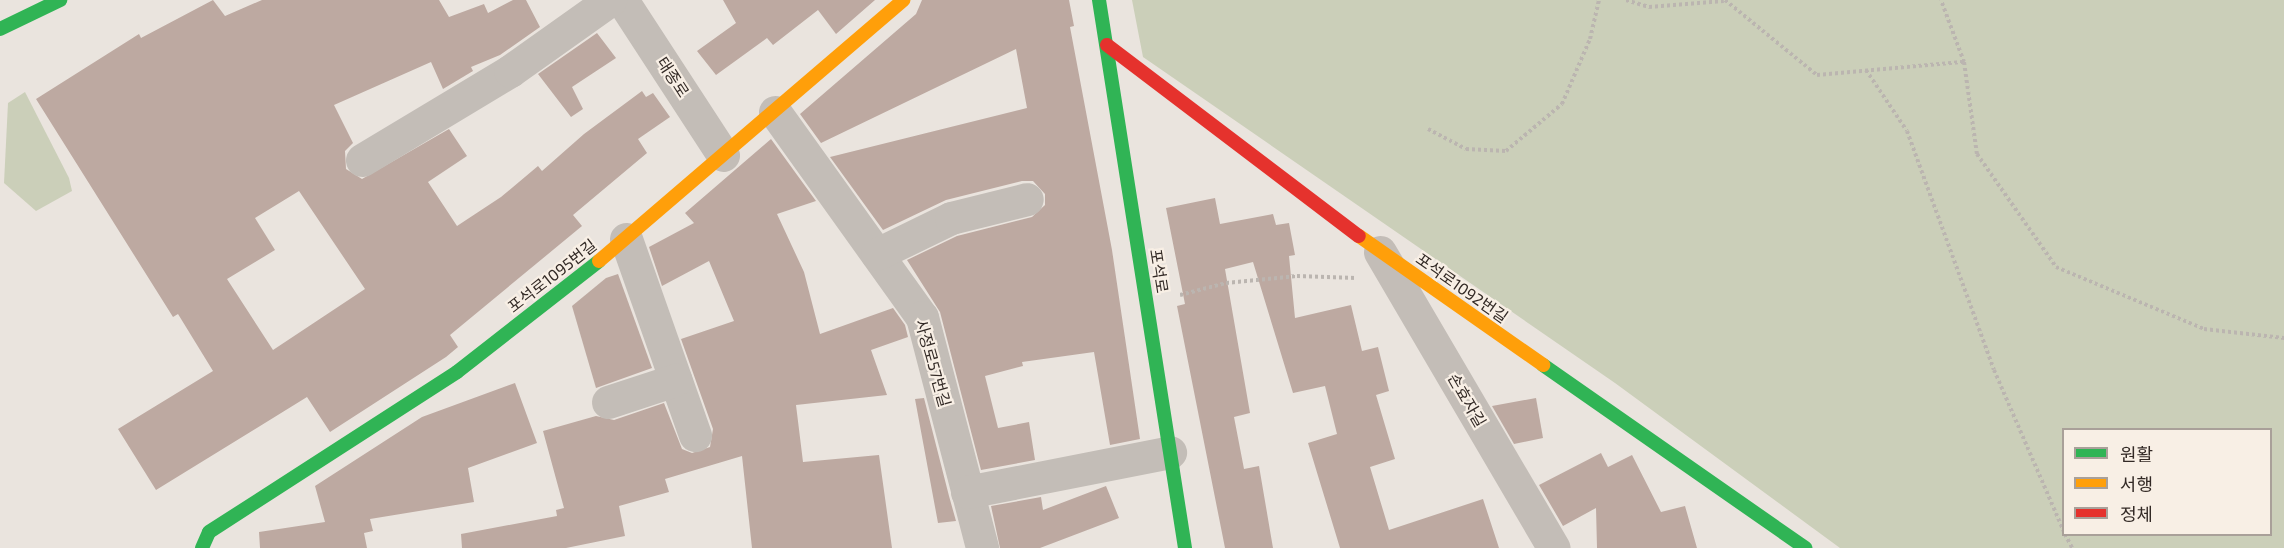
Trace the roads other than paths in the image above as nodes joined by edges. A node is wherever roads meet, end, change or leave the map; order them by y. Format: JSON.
{"nodes":[{"id":1,"x":60,"y":0,"type":"edge"},
{"id":2,"x":610,"y":0,"type":"edge"},
{"id":3,"x":622,"y":0,"type":"edge"},
{"id":4,"x":904,"y":0,"type":"edge"},
{"id":5,"x":1099,"y":0,"type":"edge"},
{"id":6,"x":0,"y":17,"type":"edge"},
{"id":7,"x":17,"y":21,"type":"junction"},
{"id":8,"x":0,"y":29,"type":"edge"},
{"id":9,"x":1107,"y":45,"type":"junction"},
{"id":10,"x":0,"y":48,"type":"edge"},
{"id":11,"x":775,"y":112,"type":"junction"},
{"id":12,"x":723,"y":155,"type":"junction"},
{"id":13,"x":362,"y":160,"type":"dead end"},
{"id":14,"x":1027,"y":199,"type":"dead end"},
{"id":15,"x":626,"y":239,"type":"junction"},
{"id":16,"x":1380,"y":252,"type":"junction"},
{"id":17,"x":877,"y":254,"type":"junction"},
{"id":18,"x":675,"y":380,"type":"junction"},
{"id":19,"x":608,"y":402,"type":"dead end"},
{"id":20,"x":695,"y":435,"type":"dead end"},
{"id":21,"x":1170,"y":452,"type":"junction"},
{"id":22,"x":967,"y":492,"type":"junction"},
{"id":23,"x":202,"y":548,"type":"edge"},
{"id":24,"x":982,"y":548,"type":"edge"},
{"id":25,"x":1185,"y":548,"type":"edge"},
{"id":26,"x":1554,"y":548,"type":"edge"},
{"id":27,"x":1805,"y":548,"type":"edge"}],
"edges":[{"from":1,"to":7,"type":"street"},
{"from":2,"to":13,"type":"street"},
{"from":3,"to":12,"type":"street","name":"태종로"},
{"from":4,"to":11,"type":"street","name":"포석로1095번길"},
{"from":5,"to":9,"type":"street","name":"포석로"},
{"from":6,"to":7,"type":"street"},
{"from":7,"to":8,"type":"street"},
{"from":7,"to":10,"type":"street"},
{"from":9,"to":16,"type":"street","name":"포석로1092번길"},
{"from":9,"to":21,"type":"street","name":"포석로"},
{"from":11,"to":12,"type":"street","name":"포석로1095번길"},
{"from":11,"to":17,"type":"street","name":"사정로57번길"},
{"from":12,"to":15,"type":"street","name":"포석로1095번길"},
{"from":14,"to":17,"type":"street"},
{"from":15,"to":18,"type":"street"},
{"from":15,"to":23,"type":"street","name":"포석로1095번길"},
{"from":16,"to":26,"type":"street","name":"손효자길"},
{"from":16,"to":27,"type":"street","name":"포석로1092번길"},
{"from":17,"to":22,"type":"street","name":"사정로57번길"},
{"from":18,"to":19,"type":"street"},
{"from":18,"to":20,"type":"street"},
{"from":21,"to":22,"type":"street"},
{"from":21,"to":25,"type":"street","name":"포석로"},
{"from":22,"to":24,"type":"street","name":"사정로57번길"}]}
